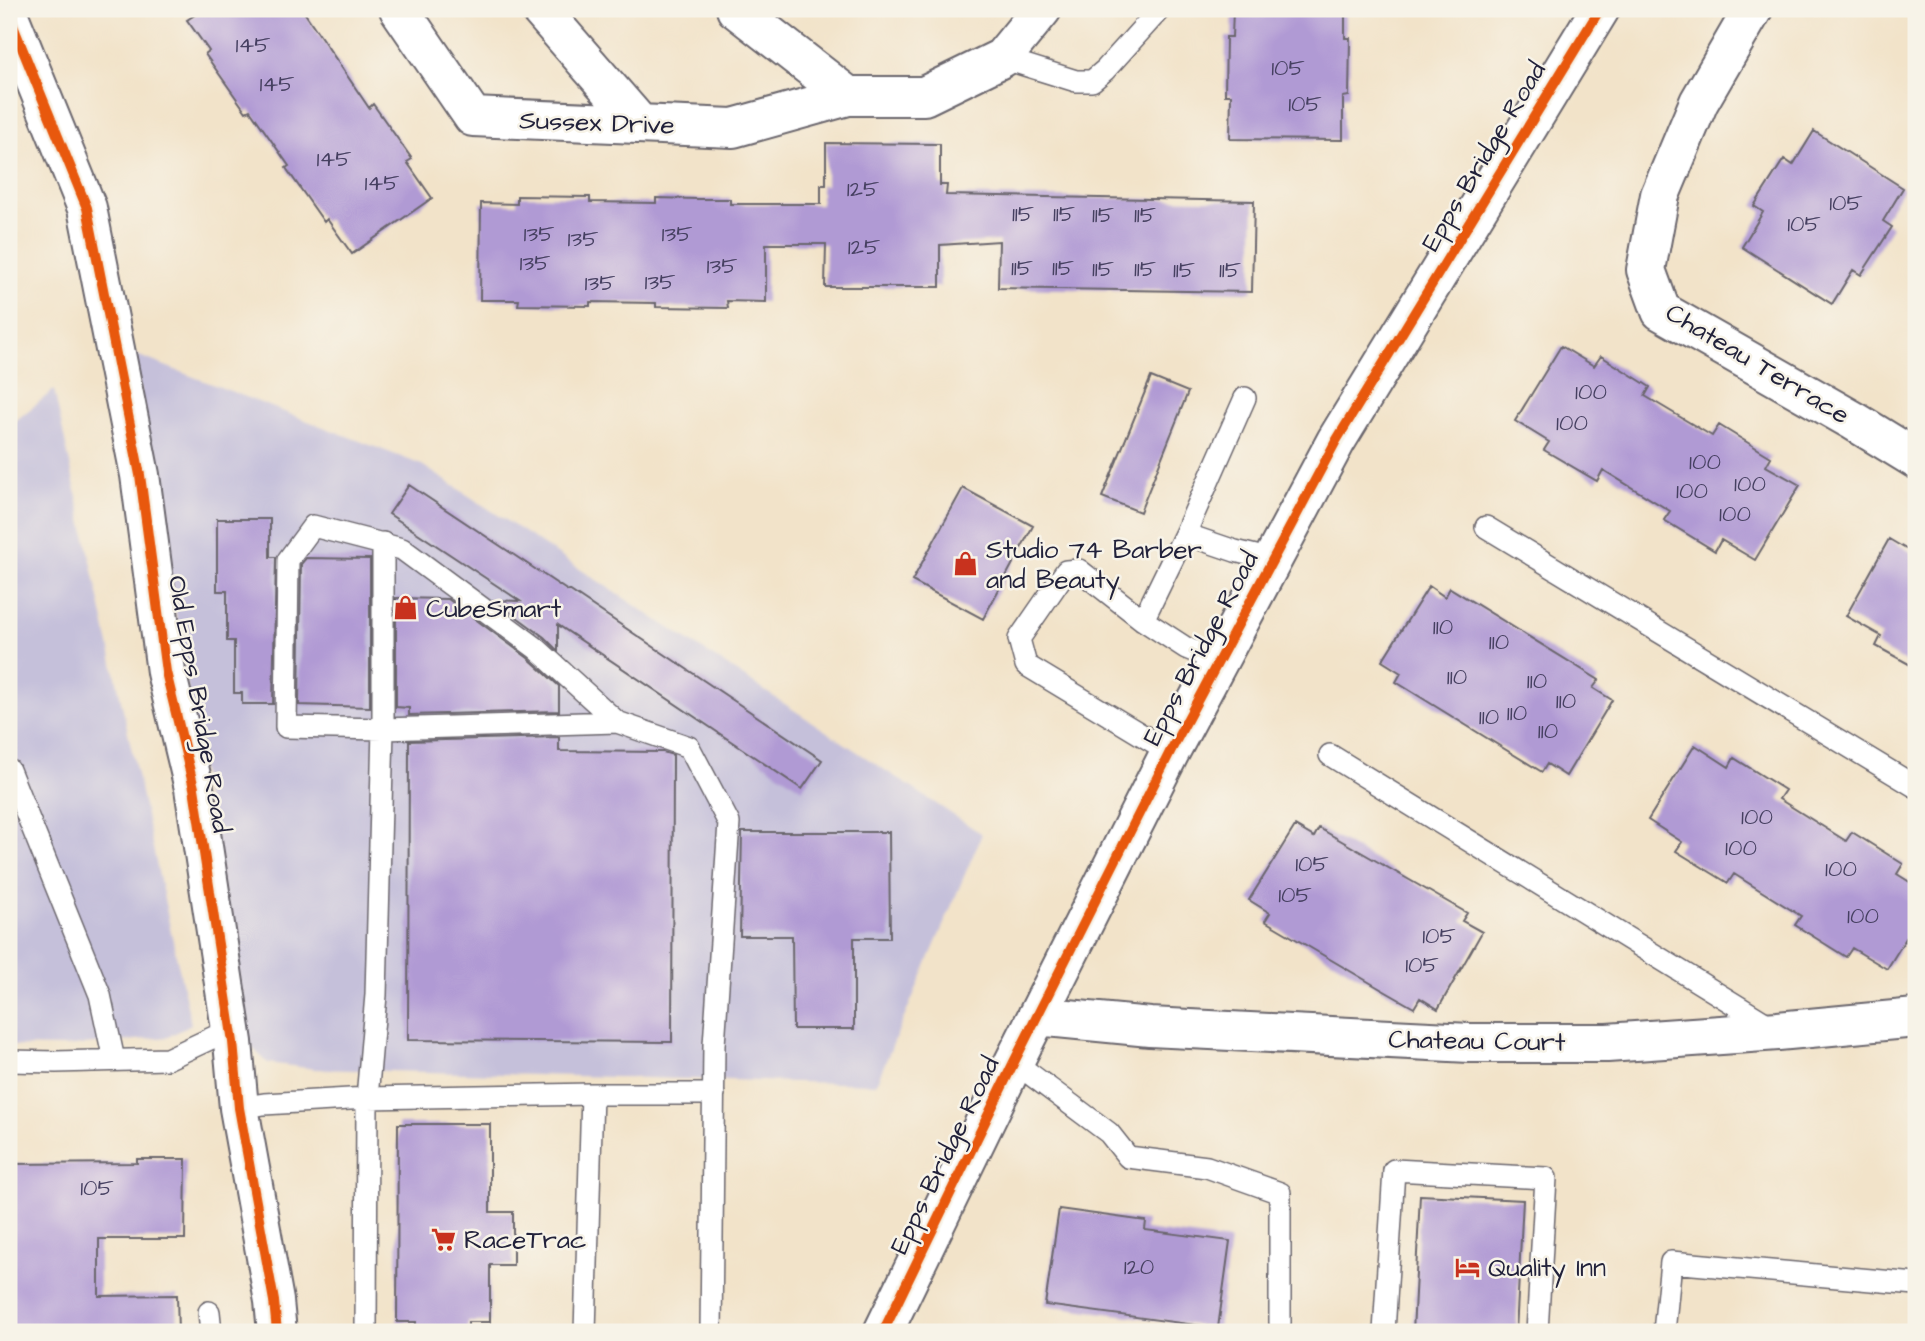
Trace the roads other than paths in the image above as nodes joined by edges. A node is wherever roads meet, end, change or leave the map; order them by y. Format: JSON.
{"nodes":[{"id":1,"x":399,"y":9,"type":"edge"},
{"id":2,"x":540,"y":9,"type":"edge"},
{"id":3,"x":736,"y":9,"type":"edge"},
{"id":4,"x":1042,"y":9,"type":"edge"},
{"id":5,"x":1160,"y":9,"type":"edge"},
{"id":6,"x":1600,"y":9,"type":"edge"},
{"id":7,"x":1753,"y":9,"type":"edge"},
{"id":8,"x":9,"y":16,"type":"edge"},
{"id":9,"x":1002,"y":58,"type":"junction"},
{"id":10,"x":848,"y":96,"type":"junction"},
{"id":11,"x":640,"y":124,"type":"junction"},
{"id":12,"x":1245,"y":398,"type":"dead end"},
{"id":13,"x":1916,"y":459,"type":"edge"},
{"id":14,"x":1486,"y":527,"type":"dead end"},
{"id":15,"x":1185,"y":534,"type":"junction"},
{"id":16,"x":383,"y":543,"type":"junction"},
{"id":17,"x":1272,"y":560,"type":"junction"},
{"id":18,"x":1143,"y":620,"type":"junction"},
{"id":19,"x":1218,"y":661,"type":"junction"},
{"id":20,"x":617,"y":722,"type":"junction"},
{"id":21,"x":383,"y":729,"type":"junction"},
{"id":22,"x":1170,"y":751,"type":"junction"},
{"id":23,"x":1330,"y":755,"type":"dead end"},
{"id":24,"x":9,"y":770,"type":"edge"},
{"id":25,"x":1916,"y":787,"type":"edge"},
{"id":26,"x":1037,"y":1016,"type":"junction"},
{"id":27,"x":1916,"y":1018,"type":"edge"},
{"id":28,"x":231,"y":1029,"type":"junction"},
{"id":29,"x":1778,"y":1031,"type":"junction"},
{"id":30,"x":114,"y":1060,"type":"junction"},
{"id":31,"x":9,"y":1061,"type":"edge"},
{"id":32,"x":1014,"y":1062,"type":"junction"},
{"id":33,"x":592,"y":1094,"type":"junction"},
{"id":34,"x":714,"y":1094,"type":"junction"},
{"id":35,"x":367,"y":1098,"type":"junction"},
{"id":36,"x":239,"y":1108,"type":"junction"},
{"id":37,"x":1916,"y":1284,"type":"edge"},
{"id":38,"x":1280,"y":1323,"type":"dead end"},
{"id":39,"x":277,"y":1332,"type":"edge"},
{"id":40,"x":366,"y":1332,"type":"edge"},
{"id":41,"x":585,"y":1332,"type":"edge"},
{"id":42,"x":711,"y":1332,"type":"edge"},
{"id":43,"x":885,"y":1332,"type":"edge"},
{"id":44,"x":1384,"y":1332,"type":"edge"},
{"id":45,"x":1537,"y":1332,"type":"edge"},
{"id":46,"x":1664,"y":1332,"type":"edge"}],
"edges":[{"from":1,"to":11,"type":"street","name":"Sussex Drive"},
{"from":2,"to":11,"type":"street"},
{"from":3,"to":10,"type":"street"},
{"from":4,"to":9,"type":"street","name":"Sussex Drive"},
{"from":5,"to":9,"type":"lane"},
{"from":6,"to":17,"type":"street","name":"Epps Bridge Road"},
{"from":7,"to":13,"type":"street","name":"Chateau Terrace"},
{"from":8,"to":28,"type":"street","name":"Old Epps Bridge Road"},
{"from":9,"to":10,"type":"street","name":"Sussex Drive"},
{"from":10,"to":11,"type":"street","name":"Sussex Drive"},
{"from":12,"to":15,"type":"lane"},
{"from":14,"to":25,"type":"lane"},
{"from":15,"to":17,"type":"lane"},
{"from":15,"to":18,"type":"lane"},
{"from":16,"to":20,"type":"lane"},
{"from":16,"to":21,"type":"lane"},
{"from":16,"to":21,"type":"lane"},
{"from":17,"to":19,"type":"street","name":"Epps Bridge Road"},
{"from":18,"to":19,"type":"lane"},
{"from":18,"to":22,"type":"lane"},
{"from":19,"to":22,"type":"street","name":"Epps Bridge Road"},
{"from":20,"to":21,"type":"lane"},
{"from":20,"to":34,"type":"lane"},
{"from":21,"to":35,"type":"lane"},
{"from":22,"to":26,"type":"street","name":"Epps Bridge Road"},
{"from":23,"to":29,"type":"lane"},
{"from":24,"to":30,"type":"lane"},
{"from":26,"to":29,"type":"street","name":"Chateau Court"},
{"from":26,"to":32,"type":"street","name":"Epps Bridge Road"},
{"from":27,"to":29,"type":"street","name":"Chateau Court"},
{"from":28,"to":30,"type":"lane"},
{"from":28,"to":36,"type":"street","name":"Old Epps Bridge Road"},
{"from":30,"to":31,"type":"lane"},
{"from":32,"to":38,"type":"lane"},
{"from":32,"to":43,"type":"street","name":"Epps Bridge Road"},
{"from":33,"to":34,"type":"lane"},
{"from":33,"to":35,"type":"lane"},
{"from":33,"to":41,"type":"lane"},
{"from":34,"to":42,"type":"lane"},
{"from":35,"to":36,"type":"lane"},
{"from":35,"to":40,"type":"lane"},
{"from":36,"to":39,"type":"street","name":"Old Epps Bridge Road"},
{"from":37,"to":46,"type":"lane"},
{"from":44,"to":45,"type":"lane"}]}
